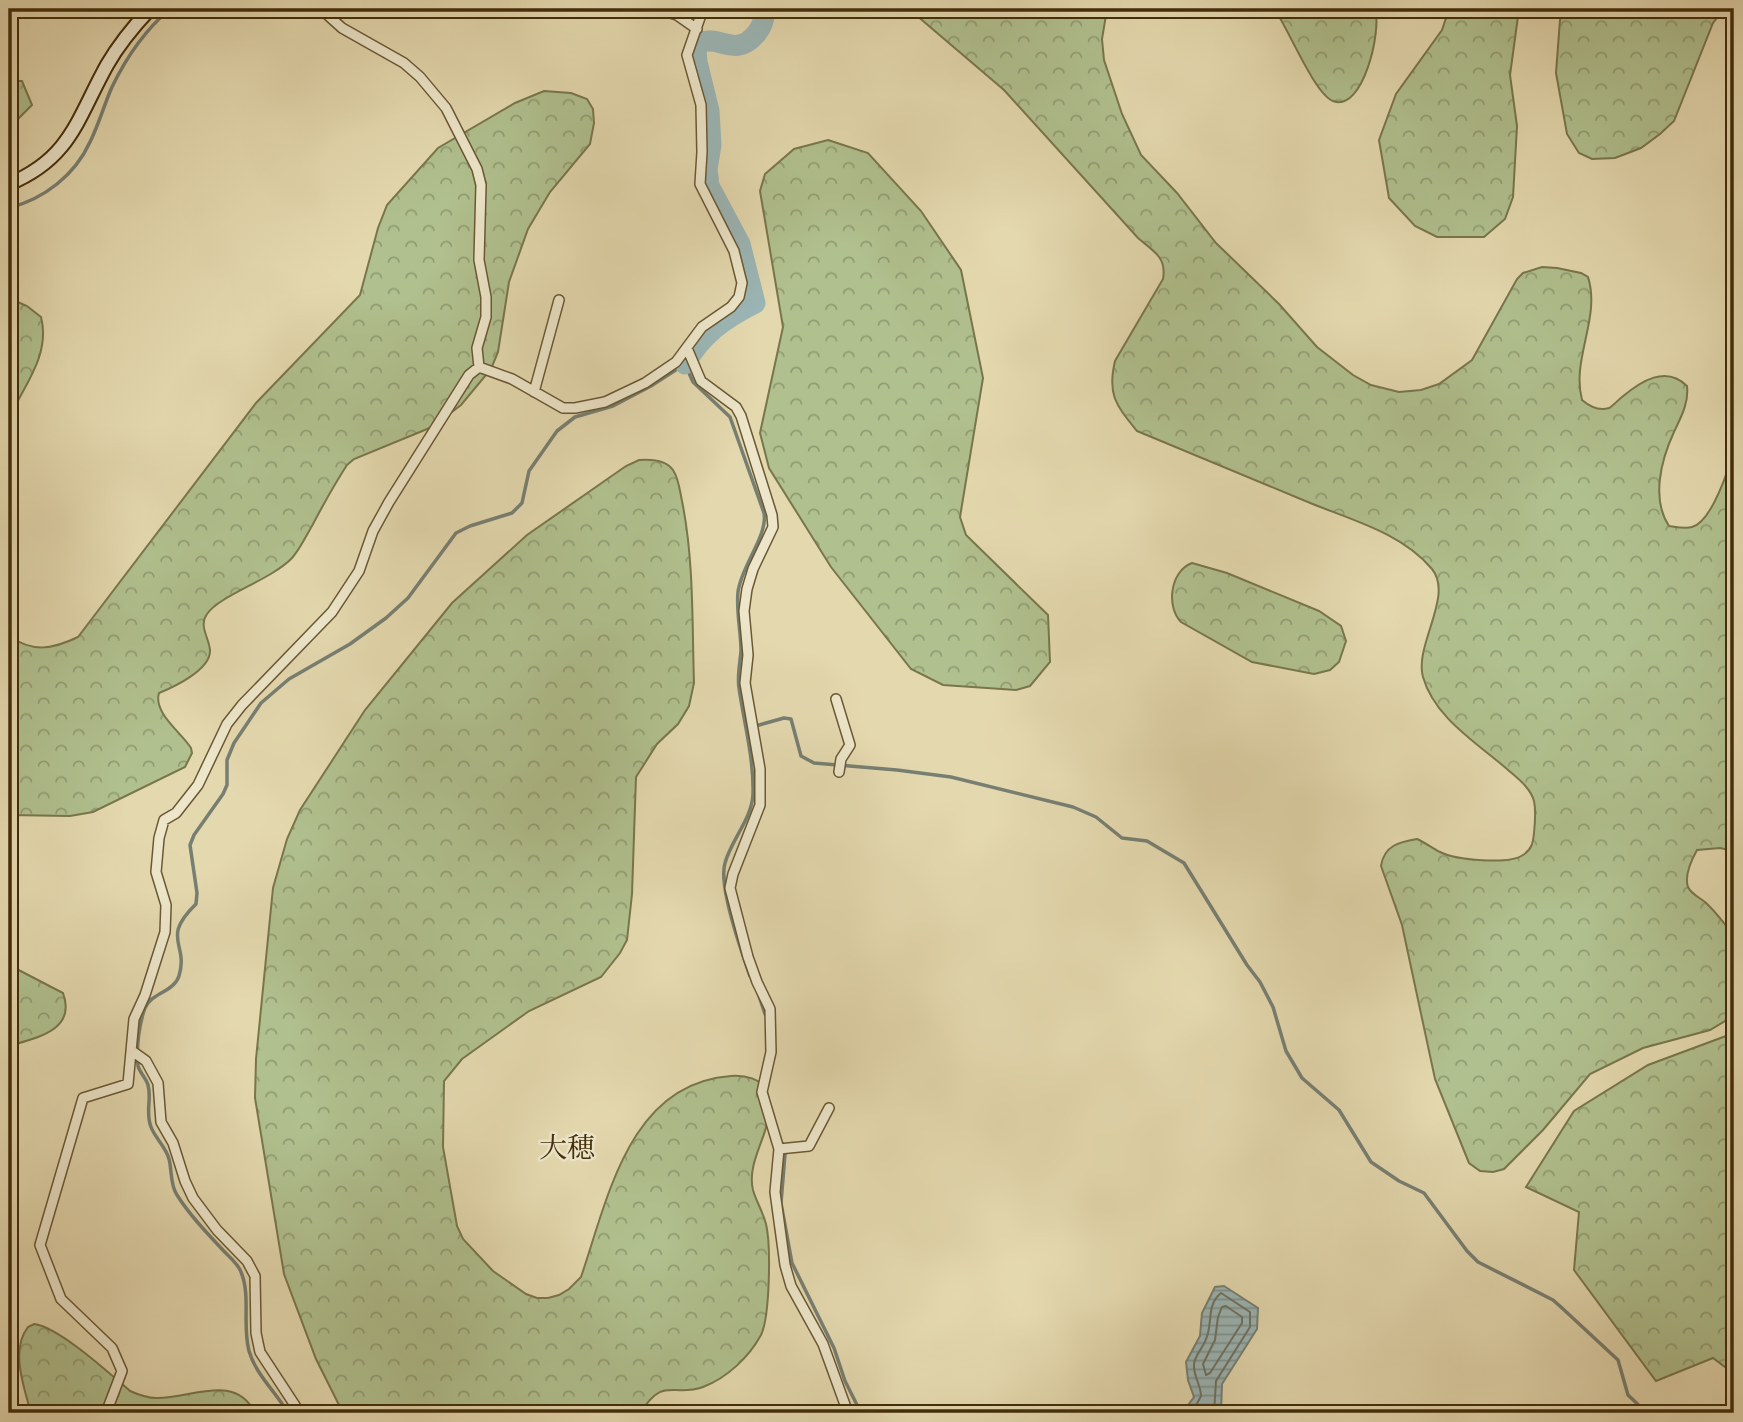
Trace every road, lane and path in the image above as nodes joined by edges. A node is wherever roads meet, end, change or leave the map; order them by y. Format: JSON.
{"nodes":[{"id":1,"x":150,"y":9,"type":"edge"},
{"id":2,"x":321,"y":9,"type":"edge"},
{"id":3,"x":657,"y":9,"type":"edge"},
{"id":4,"x":702,"y":9,"type":"edge"},
{"id":5,"x":697,"y":29,"type":"junction"},
{"id":6,"x":9,"y":184,"type":"edge"},
{"id":7,"x":559,"y":300,"type":"dead end"},
{"id":8,"x":687,"y":348,"type":"junction"},
{"id":9,"x":479,"y":367,"type":"junction"},
{"id":10,"x":534,"y":392,"type":"junction"},
{"id":11,"x":836,"y":699,"type":"dead end"},
{"id":12,"x":839,"y":772,"type":"dead end"},
{"id":13,"x":132,"y":1051,"type":"junction"},
{"id":14,"x":829,"y":1108,"type":"dead end"},
{"id":15,"x":779,"y":1149,"type":"junction"},
{"id":16,"x":106,"y":1413,"type":"edge"},
{"id":17,"x":300,"y":1413,"type":"edge"},
{"id":18,"x":848,"y":1413,"type":"edge"}],
"edges":[{"from":1,"to":6,"type":"main road"},
{"from":2,"to":9,"type":"street"},
{"from":3,"to":5,"type":"street"},
{"from":4,"to":5,"type":"street"},
{"from":5,"to":8,"type":"street"},
{"from":7,"to":10,"type":"street"},
{"from":8,"to":10,"type":"street"},
{"from":8,"to":15,"type":"street"},
{"from":9,"to":10,"type":"street"},
{"from":9,"to":13,"type":"street"},
{"from":11,"to":12,"type":"street"},
{"from":13,"to":16,"type":"street"},
{"from":13,"to":17,"type":"street"},
{"from":14,"to":15,"type":"street"},
{"from":15,"to":18,"type":"street"}]}
